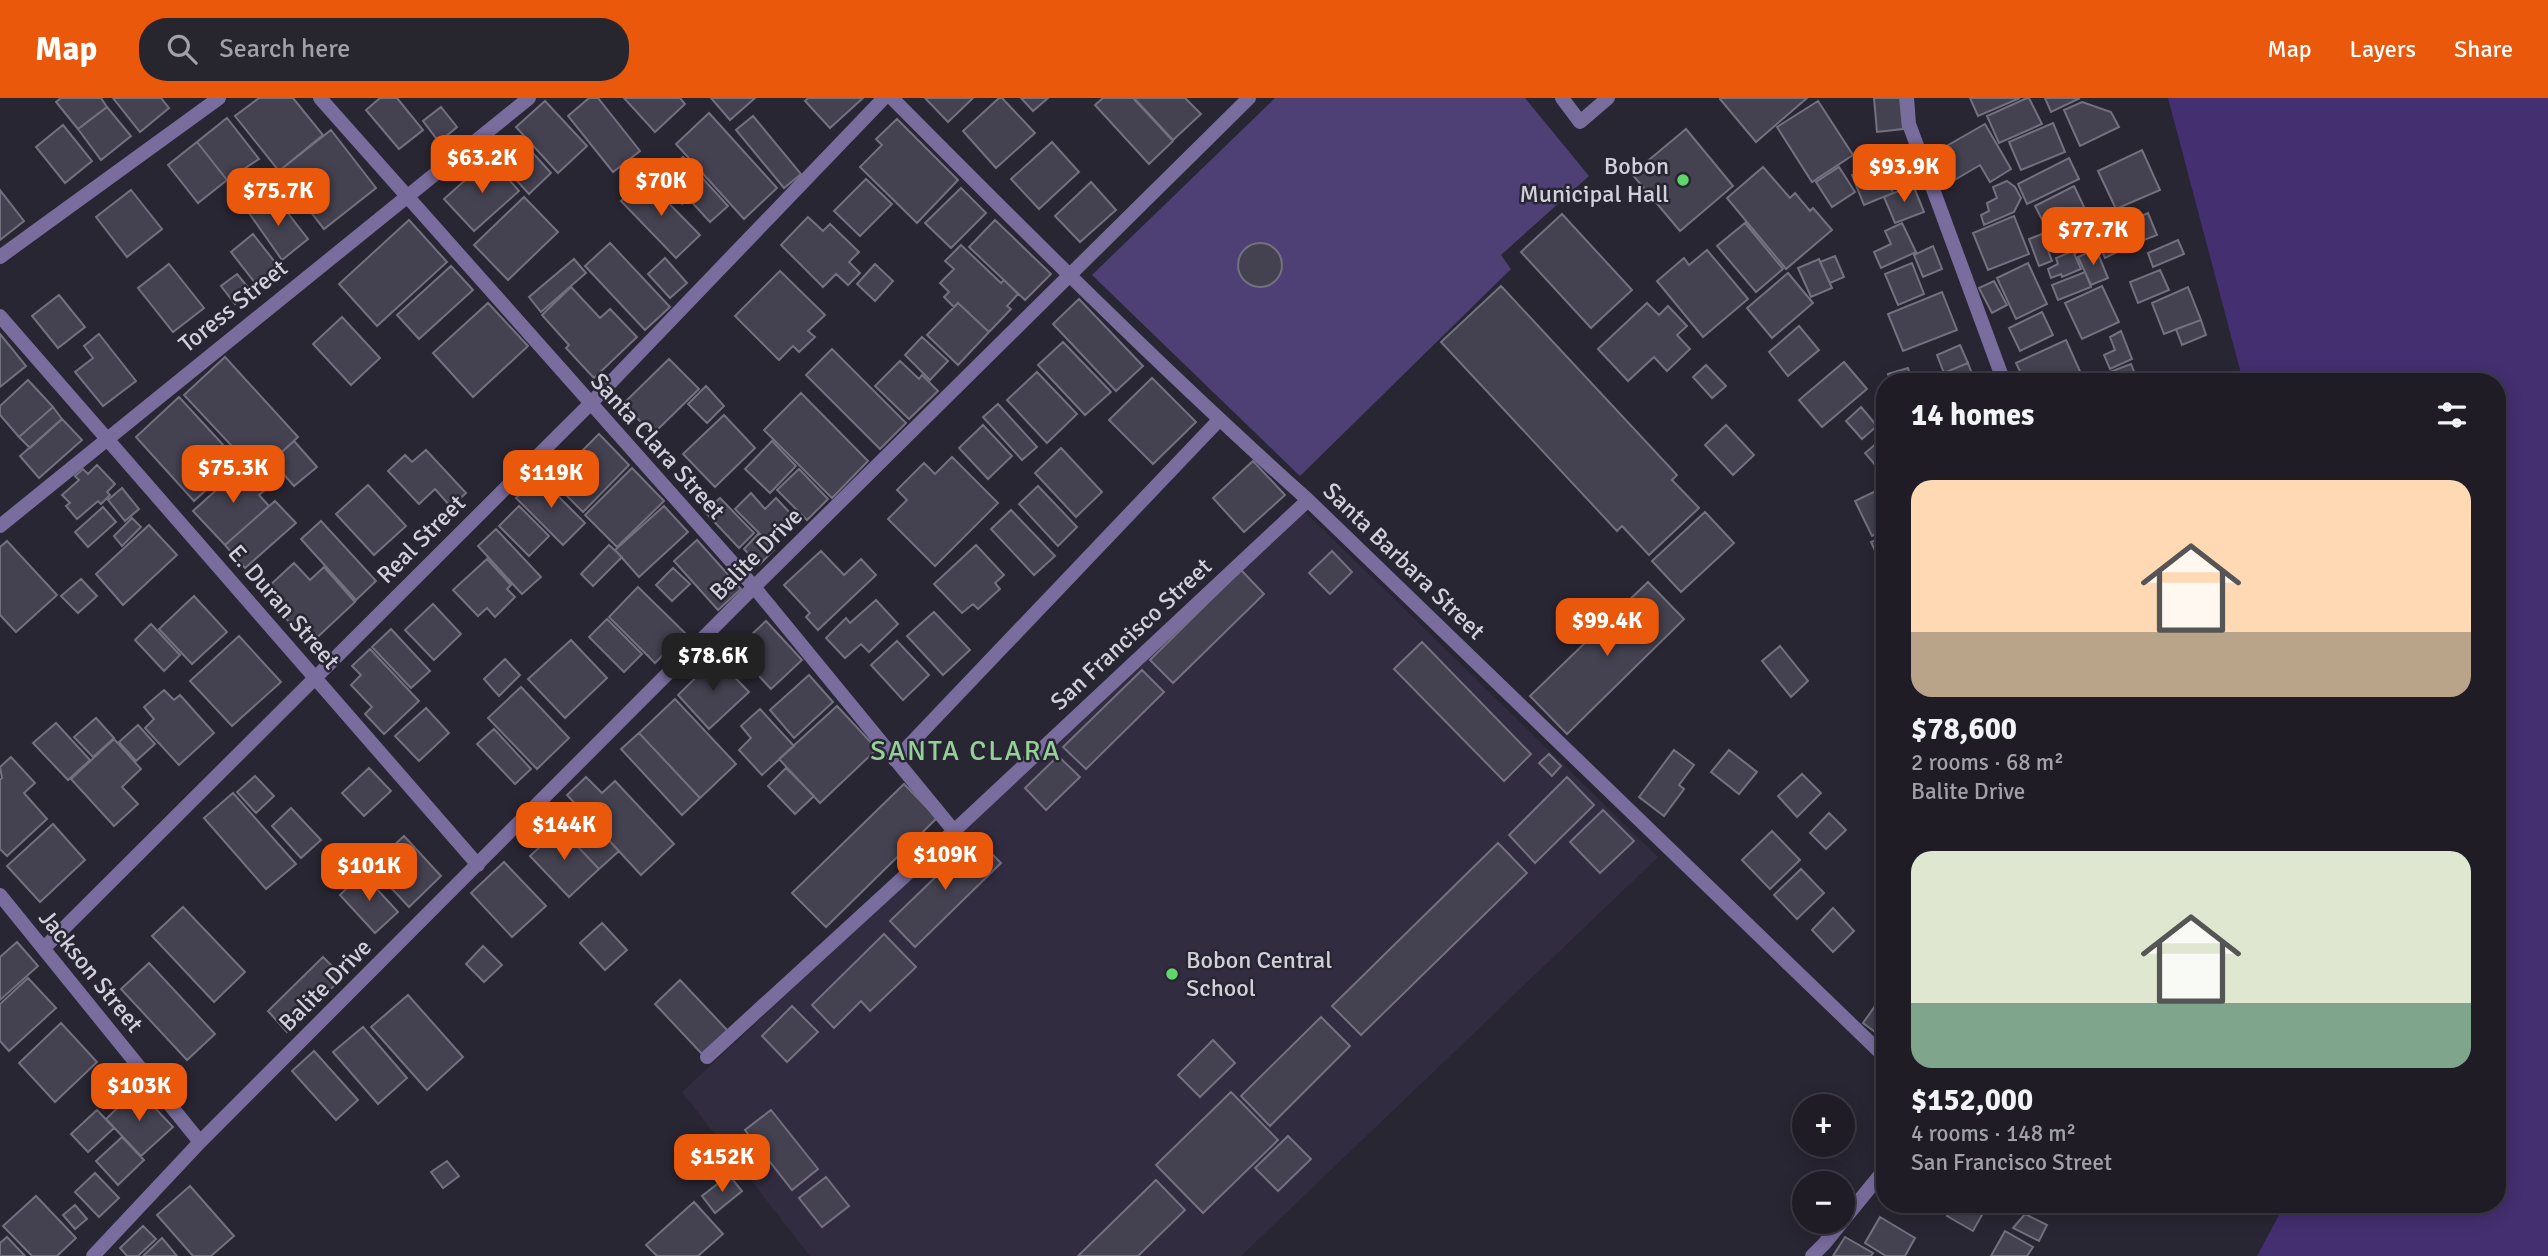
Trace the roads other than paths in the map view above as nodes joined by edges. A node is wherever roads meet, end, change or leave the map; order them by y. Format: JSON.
{"nodes":[{"id":1,"x":219,"y":98,"type":"edge"},
{"id":2,"x":320,"y":98,"type":"edge"},
{"id":3,"x":529,"y":98,"type":"edge"},
{"id":4,"x":884,"y":98,"type":"edge"},
{"id":5,"x":892,"y":98,"type":"edge"},
{"id":6,"x":1249,"y":98,"type":"edge"},
{"id":7,"x":1562,"y":98,"type":"edge"},
{"id":8,"x":1608,"y":98,"type":"edge"},
{"id":9,"x":1907,"y":98,"type":"edge"},
{"id":10,"x":406,"y":195,"type":"junction"},
{"id":11,"x":0,"y":257,"type":"edge"},
{"id":12,"x":1069,"y":275,"type":"junction"},
{"id":13,"x":0,"y":316,"type":"edge"},
{"id":14,"x":2001,"y":373,"type":"edge"},
{"id":15,"x":590,"y":404,"type":"junction"},
{"id":16,"x":1219,"y":419,"type":"junction"},
{"id":17,"x":107,"y":438,"type":"junction"},
{"id":18,"x":1308,"y":500,"type":"junction"},
{"id":19,"x":0,"y":526,"type":"edge"},
{"id":20,"x":754,"y":587,"type":"junction"},
{"id":21,"x":315,"y":677,"type":"junction"},
{"id":22,"x":895,"y":760,"type":"junction"},
{"id":23,"x":954,"y":831,"type":"junction"},
{"id":24,"x":478,"y":866,"type":"junction"},
{"id":25,"x":0,"y":895,"type":"edge"},
{"id":26,"x":44,"y":948,"type":"junction"},
{"id":27,"x":1876,"y":1048,"type":"edge"},
{"id":28,"x":707,"y":1058,"type":"dead end"},
{"id":29,"x":200,"y":1142,"type":"junction"},
{"id":30,"x":1876,"y":1179,"type":"edge"},
{"id":31,"x":93,"y":1256,"type":"edge"},
{"id":32,"x":1812,"y":1256,"type":"edge"}],
"edges":[{"from":1,"to":11,"type":"street"},
{"from":2,"to":10,"type":"street","name":"Santa Clara Street"},
{"from":3,"to":10,"type":"street","name":"Toress Street"},
{"from":4,"to":15,"type":"street","name":"Real Street"},
{"from":5,"to":12,"type":"street","name":"Santa Barbara Street"},
{"from":6,"to":12,"type":"street","name":"Balite Drive"},
{"from":7,"to":8,"type":"street"},
{"from":9,"to":14,"type":"street"},
{"from":10,"to":15,"type":"street","name":"Santa Clara Street"},
{"from":10,"to":17,"type":"street","name":"Toress Street"},
{"from":12,"to":16,"type":"street","name":"Santa Barbara Street"},
{"from":12,"to":20,"type":"street","name":"Balite Drive"},
{"from":13,"to":17,"type":"street","name":"E. Duran Street"},
{"from":15,"to":20,"type":"street","name":"Santa Clara Street"},
{"from":15,"to":21,"type":"street","name":"Real Street"},
{"from":16,"to":18,"type":"street","name":"Santa Barbara Street"},
{"from":16,"to":22,"type":"street"},
{"from":17,"to":19,"type":"street","name":"Toress Street"},
{"from":17,"to":21,"type":"street","name":"E. Duran Street"},
{"from":18,"to":23,"type":"street","name":"San Francisco Street"},
{"from":18,"to":27,"type":"street","name":"Santa Barbara Street"},
{"from":20,"to":22,"type":"street","name":"Santa Clara Street"},
{"from":20,"to":24,"type":"street","name":"Balite Drive"},
{"from":21,"to":24,"type":"street","name":"E. Duran Street"},
{"from":21,"to":26,"type":"street","name":"Real Street"},
{"from":22,"to":23,"type":"street","name":"Santa Clara Street"},
{"from":23,"to":28,"type":"street","name":"San Francisco Street"},
{"from":24,"to":29,"type":"street","name":"Balite Drive"},
{"from":25,"to":26,"type":"street","name":"Jackson Street"},
{"from":26,"to":29,"type":"street","name":"Jackson Street"},
{"from":29,"to":31,"type":"street","name":"Balite Drive"},
{"from":30,"to":32,"type":"street"}]}
